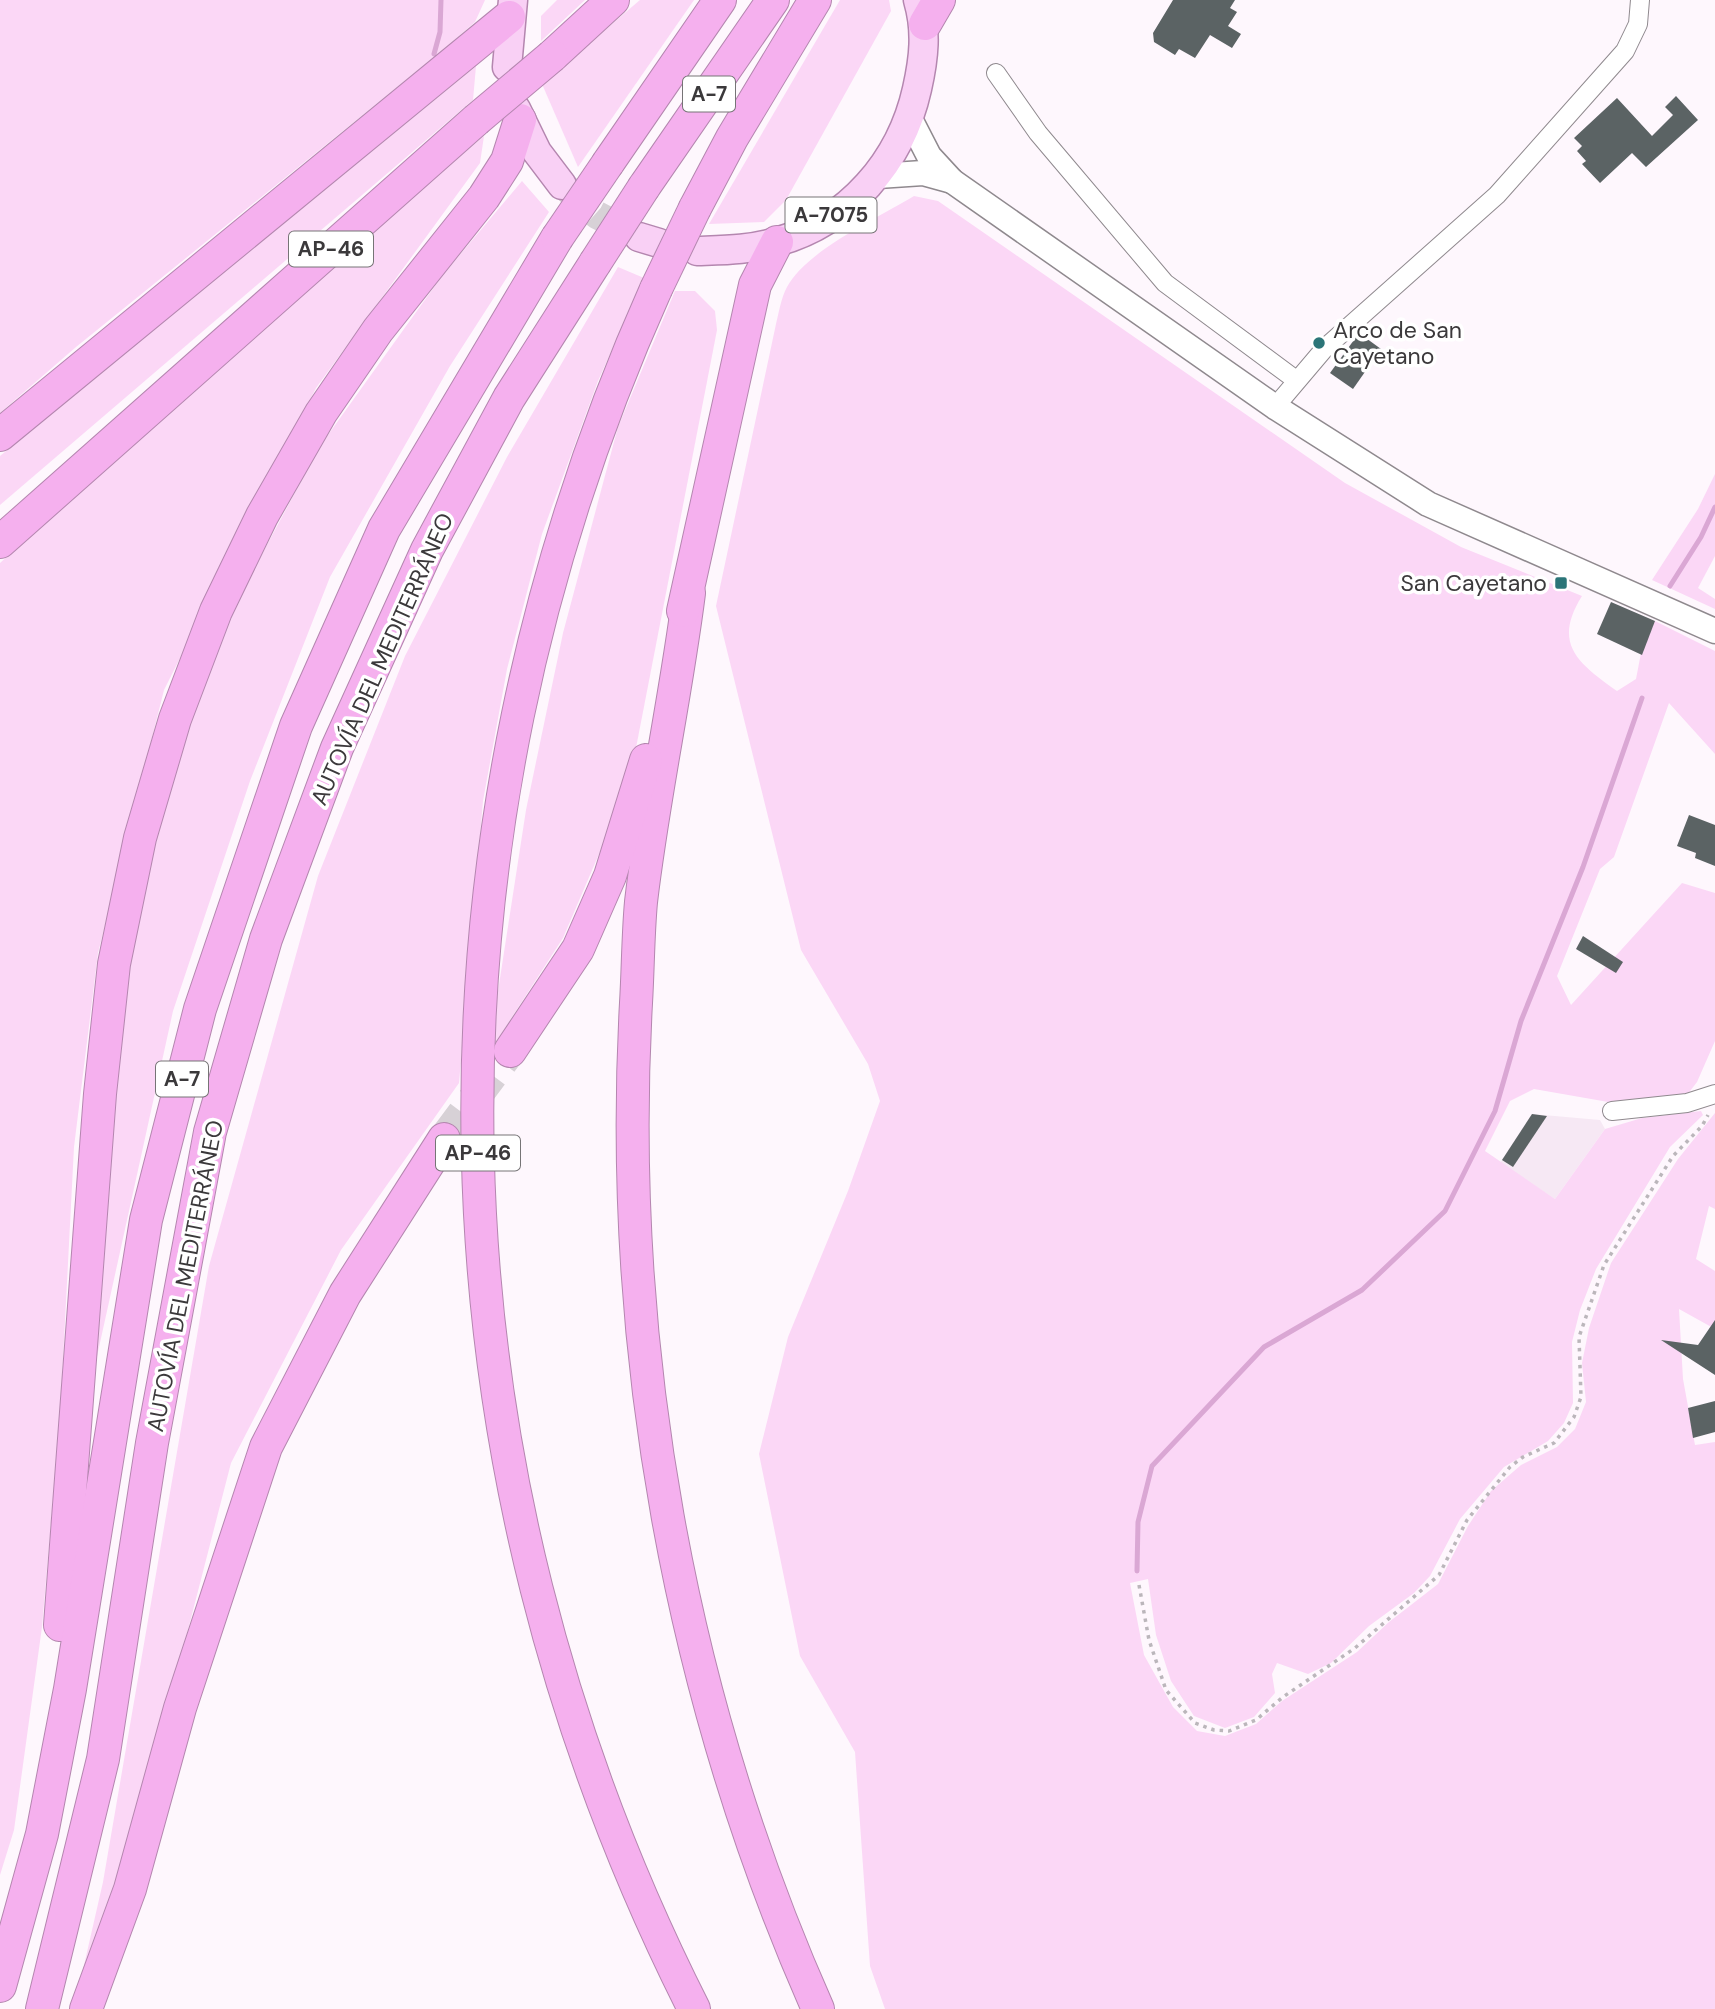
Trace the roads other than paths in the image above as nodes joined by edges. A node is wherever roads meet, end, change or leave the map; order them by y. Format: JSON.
{"nodes":[{"id":1,"x":613,"y":0,"type":"edge"},
{"id":2,"x":720,"y":0,"type":"edge"},
{"id":3,"x":773,"y":0,"type":"edge"},
{"id":4,"x":815,"y":0,"type":"edge"},
{"id":5,"x":1640,"y":0,"type":"edge"},
{"id":6,"x":511,"y":8,"type":"edge"},
{"id":7,"x":927,"y":8,"type":"edge"},
{"id":8,"x":507,"y":67,"type":"dead end"},
{"id":9,"x":996,"y":73,"type":"dead end"},
{"id":10,"x":518,"y":115,"type":"joint"},
{"id":11,"x":910,"y":119,"type":"junction"},
{"id":12,"x":878,"y":176,"type":"junction"},
{"id":13,"x":952,"y":181,"type":"junction"},
{"id":14,"x":562,"y":185,"type":"tunnel mouth"},
{"id":15,"x":777,"y":242,"type":"junction"},
{"id":16,"x":697,"y":251,"type":"dead end"},
{"id":17,"x":1296,"y":380,"type":"junction"},
{"id":18,"x":1275,"y":407,"type":"junction"},
{"id":19,"x":0,"y":435,"type":"edge"},
{"id":20,"x":0,"y":542,"type":"edge"},
{"id":21,"x":689,"y":593,"type":"junction"},
{"id":22,"x":1715,"y":631,"type":"edge"},
{"id":23,"x":510,"y":1051,"type":"tunnel mouth"},
{"id":24,"x":1713,"y":1101,"type":"edge"},
{"id":25,"x":1612,"y":1111,"type":"dead end"},
{"id":26,"x":444,"y":1139,"type":"tunnel mouth"},
{"id":27,"x":70,"y":1689,"type":"junction"},
{"id":28,"x":0,"y":1986,"type":"edge"},
{"id":29,"x":42,"y":2009,"type":"edge"},
{"id":30,"x":86,"y":2009,"type":"edge"},
{"id":31,"x":694,"y":2009,"type":"edge"},
{"id":32,"x":818,"y":2009,"type":"edge"}],
"edges":[{"from":1,"to":20,"type":"highway","number":"AP-46","bridge":true},
{"from":2,"to":27,"type":"highway","name":"AUTOVÍA DEL MEDITERRÁNEO","number":"A-7","bridge":true},
{"from":3,"to":29,"type":"highway","name":"AUTOVÍA DEL MEDITERRÁNEO","number":"A-7","bridge":true},
{"from":4,"to":31,"type":"highway","number":"AP-46","bridge":true},
{"from":5,"to":17,"type":"street"},
{"from":6,"to":8,"type":"main road"},
{"from":6,"to":19,"type":"highway"},
{"from":7,"to":11,"type":"main road","number":"A-7075"},
{"from":9,"to":17,"type":"street"},
{"from":10,"to":14,"type":"main road"},
{"from":10,"to":27,"type":"highway"},
{"from":11,"to":12,"type":"main road","number":"A-7075"},
{"from":11,"to":13,"type":"main road","number":"A-7075"},
{"from":12,"to":13,"type":"main road","number":"A-7075"},
{"from":12,"to":15,"type":"main road","number":"A-7075"},
{"from":13,"to":18,"type":"main road","number":"A-7075"},
{"from":15,"to":16,"type":"main road","number":"A-7075"},
{"from":15,"to":21,"type":"highway"},
{"from":17,"to":18,"type":"street"},
{"from":18,"to":22,"type":"main road","number":"A-7075"},
{"from":21,"to":23,"type":"highway"},
{"from":21,"to":32,"type":"highway"},
{"from":24,"to":25,"type":"street"},
{"from":26,"to":30,"type":"highway"},
{"from":27,"to":28,"type":"highway","name":"AUTOVÍA DEL MEDITERRÁNEO","number":"A-7"}]}
